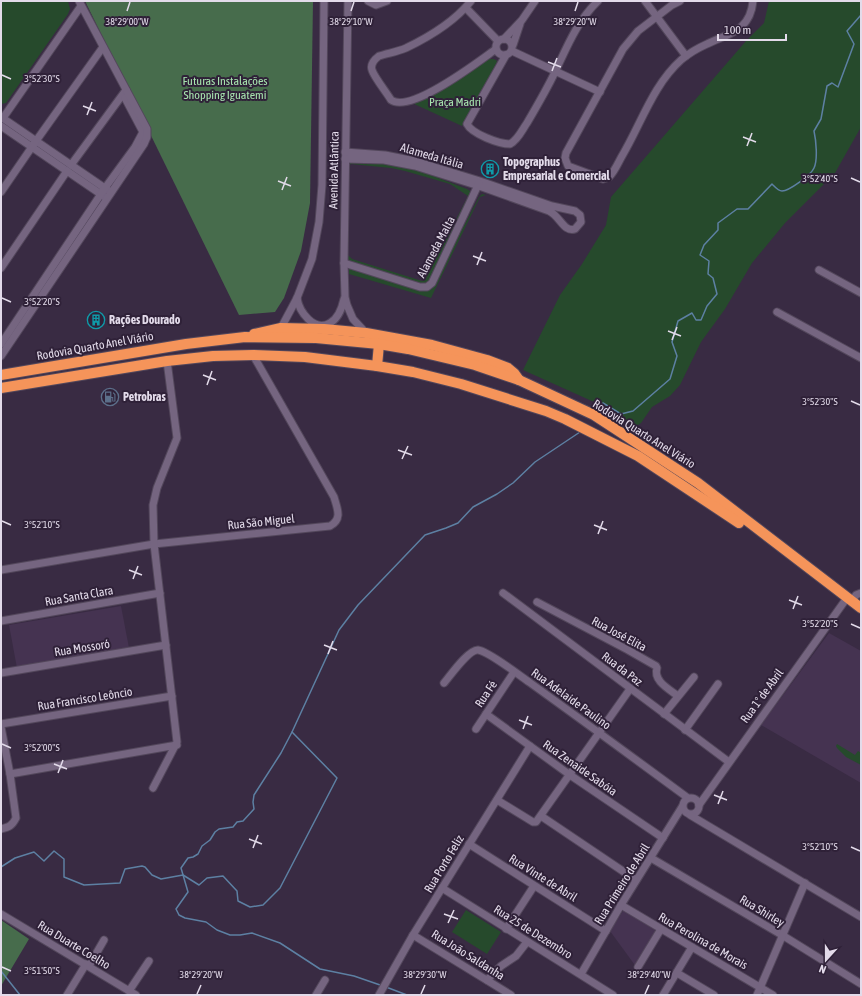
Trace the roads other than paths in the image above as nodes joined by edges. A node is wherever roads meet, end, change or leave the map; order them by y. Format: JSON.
{"nodes":[{"id":1,"x":73,"y":1,"type":"edge"},
{"id":2,"x":324,"y":1,"type":"edge"},
{"id":3,"x":348,"y":1,"type":"edge"},
{"id":4,"x":368,"y":1,"type":"edge"},
{"id":5,"x":387,"y":1,"type":"edge"},
{"id":6,"x":471,"y":1,"type":"edge"},
{"id":7,"x":535,"y":1,"type":"edge"},
{"id":8,"x":598,"y":1,"type":"edge"},
{"id":9,"x":645,"y":1,"type":"edge"},
{"id":10,"x":680,"y":1,"type":"edge"},
{"id":11,"x":753,"y":1,"type":"edge"},
{"id":12,"x":79,"y":6,"type":"edge"},
{"id":13,"x":466,"y":8,"type":"junction"},
{"id":14,"x":656,"y":16,"type":"junction"},
{"id":15,"x":522,"y":20,"type":"junction"},
{"id":16,"x":501,"y":40,"type":"junction"},
{"id":17,"x":102,"y":49,"type":"junction"},
{"id":18,"x":496,"y":49,"type":"junction"},
{"id":19,"x":510,"y":50,"type":"junction"},
{"id":20,"x":686,"y":56,"type":"junction"},
{"id":21,"x":555,"y":72,"type":"junction"},
{"id":22,"x":125,"y":92,"type":"junction"},
{"id":23,"x":600,"y":92,"type":"junction"},
{"id":24,"x":2,"y":117,"type":"edge"},
{"id":25,"x":1,"y":126,"type":"edge"},
{"id":26,"x":34,"y":144,"type":"junction"},
{"id":27,"x":345,"y":155,"type":"junction"},
{"id":28,"x":69,"y":168,"type":"junction"},
{"id":29,"x":480,"y":181,"type":"junction"},
{"id":30,"x":1,"y":192,"type":"edge"},
{"id":31,"x":106,"y":194,"type":"junction"},
{"id":32,"x":563,"y":209,"type":"junction"},
{"id":33,"x":558,"y":218,"type":"junction"},
{"id":34,"x":344,"y":263,"type":"junction"},
{"id":35,"x":1,"y":268,"type":"edge"},
{"id":36,"x":819,"y":270,"type":"dead end"},
{"id":37,"x":54,"y":272,"type":"junction"},
{"id":38,"x":861,"y":293,"type":"edge"},
{"id":39,"x":345,"y":297,"type":"junction"},
{"id":40,"x":297,"y":298,"type":"junction"},
{"id":41,"x":777,"y":312,"type":"dead end"},
{"id":42,"x":281,"y":328,"type":"junction"},
{"id":43,"x":366,"y":334,"type":"junction"},
{"id":44,"x":245,"y":337,"type":"junction"},
{"id":45,"x":2,"y":341,"type":"edge"},
{"id":46,"x":379,"y":344,"type":"junction"},
{"id":47,"x":253,"y":355,"type":"junction"},
{"id":48,"x":1,"y":356,"type":"edge"},
{"id":49,"x":861,"y":358,"type":"edge"},
{"id":50,"x":167,"y":361,"type":"junction"},
{"id":51,"x":76,"y":363,"type":"junction"},
{"id":52,"x":377,"y":366,"type":"junction"},
{"id":53,"x":79,"y":375,"type":"junction"},
{"id":54,"x":1,"y":376,"type":"edge"},
{"id":55,"x":519,"y":380,"type":"junction"},
{"id":56,"x":1,"y":388,"type":"edge"},
{"id":57,"x":154,"y":544,"type":"junction"},
{"id":58,"x":1,"y":570,"type":"edge"},
{"id":59,"x":160,"y":593,"type":"junction"},
{"id":60,"x":503,"y":593,"type":"dead end"},
{"id":61,"x":861,"y":593,"type":"edge"},
{"id":62,"x":848,"y":601,"type":"junction"},
{"id":63,"x":537,"y":602,"type":"dead end"},
{"id":64,"x":861,"y":608,"type":"edge"},
{"id":65,"x":861,"y":615,"type":"edge"},
{"id":66,"x":1,"y":620,"type":"edge"},
{"id":67,"x":166,"y":645,"type":"junction"},
{"id":68,"x":514,"y":672,"type":"junction"},
{"id":69,"x":1,"y":673,"type":"edge"},
{"id":70,"x":694,"y":677,"type":"dead end"},
{"id":71,"x":444,"y":683,"type":"dead end"},
{"id":72,"x":718,"y":684,"type":"dead end"},
{"id":73,"x":630,"y":689,"type":"junction"},
{"id":74,"x":172,"y":696,"type":"junction"},
{"id":75,"x":678,"y":696,"type":"junction"},
{"id":76,"x":486,"y":714,"type":"junction"},
{"id":77,"x":664,"y":714,"type":"junction"},
{"id":78,"x":1,"y":724,"type":"edge"},
{"id":79,"x":1,"y":727,"type":"edge"},
{"id":80,"x":476,"y":729,"type":"dead end"},
{"id":81,"x":685,"y":730,"type":"junction"},
{"id":82,"x":600,"y":733,"type":"junction"},
{"id":83,"x":176,"y":745,"type":"junction"},
{"id":84,"x":530,"y":746,"type":"junction"},
{"id":85,"x":3,"y":752,"type":"edge"},
{"id":86,"x":729,"y":762,"type":"junction"},
{"id":87,"x":10,"y":774,"type":"junction"},
{"id":88,"x":570,"y":775,"type":"junction"},
{"id":89,"x":153,"y":788,"type":"dead end"},
{"id":90,"x":688,"y":798,"type":"junction"},
{"id":91,"x":497,"y":800,"type":"junction"},
{"id":92,"x":699,"y":805,"type":"junction"},
{"id":93,"x":682,"y":806,"type":"junction"},
{"id":94,"x":690,"y":815,"type":"junction"},
{"id":95,"x":541,"y":816,"type":"junction"},
{"id":96,"x":1,"y":829,"type":"edge"},
{"id":97,"x":663,"y":838,"type":"junction"},
{"id":98,"x":469,"y":844,"type":"junction"},
{"id":99,"x":651,"y":858,"type":"junction"},
{"id":100,"x":636,"y":880,"type":"junction"},
{"id":101,"x":805,"y":884,"type":"junction"},
{"id":102,"x":534,"y":886,"type":"junction"},
{"id":103,"x":442,"y":888,"type":"junction"},
{"id":104,"x":621,"y":904,"type":"junction"},
{"id":105,"x":1,"y":914,"type":"edge"},
{"id":106,"x":861,"y":917,"type":"edge"},
{"id":107,"x":506,"y":929,"type":"junction"},
{"id":108,"x":661,"y":929,"type":"junction"},
{"id":109,"x":606,"y":931,"type":"junction"},
{"id":110,"x":413,"y":935,"type":"junction"},
{"id":111,"x":782,"y":935,"type":"junction"},
{"id":112,"x":104,"y":940,"type":"dead end"},
{"id":113,"x":527,"y":942,"type":"junction"},
{"id":114,"x":692,"y":947,"type":"junction"},
{"id":115,"x":149,"y":961,"type":"dead end"},
{"id":116,"x":87,"y":965,"type":"junction"},
{"id":117,"x":638,"y":967,"type":"dead end"},
{"id":118,"x":677,"y":973,"type":"junction"},
{"id":119,"x":581,"y":974,"type":"junction"},
{"id":120,"x":325,"y":980,"type":"dead end"},
{"id":121,"x":487,"y":980,"type":"junction"},
{"id":122,"x":861,"y":984,"type":"edge"},
{"id":123,"x":761,"y":988,"type":"junction"},
{"id":124,"x":129,"y":991,"type":"junction"},
{"id":125,"x":67,"y":995,"type":"edge"},
{"id":126,"x":136,"y":995,"type":"edge"},
{"id":127,"x":316,"y":995,"type":"edge"},
{"id":128,"x":379,"y":995,"type":"edge"},
{"id":129,"x":511,"y":995,"type":"edge"},
{"id":130,"x":613,"y":995,"type":"edge"},
{"id":131,"x":663,"y":995,"type":"edge"},
{"id":132,"x":714,"y":995,"type":"edge"},
{"id":133,"x":757,"y":995,"type":"edge"},
{"id":134,"x":773,"y":995,"type":"edge"}],
"edges":[{"from":1,"to":12,"type":"street"},
{"from":2,"to":40,"type":"street","name":"Avenida Atlântica"},
{"from":3,"to":27,"type":"street","name":"Avenida Atlântica"},
{"from":4,"to":5,"type":"street"},
{"from":6,"to":13,"type":"street"},
{"from":7,"to":15,"type":"street"},
{"from":8,"to":21,"type":"street"},
{"from":9,"to":14,"type":"street"},
{"from":10,"to":14,"type":"street"},
{"from":11,"to":20,"type":"street"},
{"from":12,"to":17,"type":"street"},
{"from":12,"to":24,"type":"street"},
{"from":13,"to":16,"type":"street"},
{"from":13,"to":18,"type":"street"},
{"from":14,"to":20,"type":"street"},
{"from":14,"to":23,"type":"street"},
{"from":15,"to":16,"type":"street"},
{"from":15,"to":19,"type":"street"},
{"from":16,"to":18,"type":"street"},
{"from":16,"to":19,"type":"street"},
{"from":17,"to":22,"type":"street"},
{"from":17,"to":26,"type":"street"},
{"from":18,"to":19,"type":"street"},
{"from":19,"to":21,"type":"street"},
{"from":19,"to":21,"type":"street"},
{"from":20,"to":23,"type":"street"},
{"from":21,"to":23,"type":"street"},
{"from":22,"to":28,"type":"street"},
{"from":22,"to":31,"type":"street"},
{"from":24,"to":26,"type":"street"},
{"from":25,"to":26,"type":"street"},
{"from":26,"to":28,"type":"street"},
{"from":26,"to":30,"type":"street"},
{"from":27,"to":29,"type":"street","name":"Alameda Itália"},
{"from":27,"to":34,"type":"street","name":"Avenida Atlântica"},
{"from":28,"to":31,"type":"street"},
{"from":28,"to":35,"type":"street"},
{"from":29,"to":32,"type":"street","name":"Alameda Itália"},
{"from":29,"to":33,"type":"street","name":"Alameda Itália"},
{"from":29,"to":34,"type":"street","name":"Alameda Malta"},
{"from":31,"to":37,"type":"street"},
{"from":32,"to":33,"type":"street"},
{"from":32,"to":33,"type":"street","name":"Alameda Itália"},
{"from":34,"to":39,"type":"street","name":"Avenida Atlântica"},
{"from":36,"to":38,"type":"street"},
{"from":37,"to":45,"type":"street"},
{"from":37,"to":48,"type":"street"},
{"from":39,"to":40,"type":"street"},
{"from":39,"to":43,"type":"street","name":"Avenida Atlântica"},
{"from":40,"to":42,"type":"street","name":"Avenida Atlântica"},
{"from":41,"to":49,"type":"street"},
{"from":42,"to":43,"type":"highway"},
{"from":42,"to":44,"type":"highway"},
{"from":43,"to":55,"type":"highway"},
{"from":44,"to":46,"type":"highway","name":"Rodovia Quarto Anel Viário"},
{"from":44,"to":51,"type":"highway","name":"Rodovia Quarto Anel Viário"},
{"from":46,"to":52,"type":"highway"},
{"from":46,"to":55,"type":"highway","name":"Rodovia Quarto Anel Viário"},
{"from":47,"to":50,"type":"highway","name":"Rodovia Quarto Anel Viário"},
{"from":47,"to":52,"type":"highway","name":"Rodovia Quarto Anel Viário"},
{"from":47,"to":57,"type":"street","name":"Rua São Miguel"},
{"from":50,"to":53,"type":"highway","name":"Rodovia Quarto Anel Viário"},
{"from":50,"to":57,"type":"street"},
{"from":51,"to":53,"type":"highway"},
{"from":51,"to":54,"type":"highway","name":"Rodovia Quarto Anel Viário"},
{"from":52,"to":62,"type":"highway","name":"Rodovia Quarto Anel Viário"},
{"from":53,"to":56,"type":"highway","name":"Rodovia Quarto Anel Viário"},
{"from":55,"to":62,"type":"highway","name":"Rodovia Quarto Anel Viário"},
{"from":57,"to":58,"type":"street","name":"Rua São Miguel"},
{"from":57,"to":59,"type":"street"},
{"from":59,"to":66,"type":"street","name":"Rua Santa Clara"},
{"from":59,"to":67,"type":"street"},
{"from":60,"to":73,"type":"street","name":"Rua da Paz"},
{"from":61,"to":62,"type":"street","name":"Rua 1º de Abril"},
{"from":62,"to":64,"type":"highway","name":"Rodovia Quarto Anel Viário"},
{"from":62,"to":65,"type":"highway","name":"Rodovia Quarto Anel Viário"},
{"from":62,"to":86,"type":"street","name":"Rua 1º de Abril"},
{"from":63,"to":75,"type":"street","name":"Rua José Elita"},
{"from":67,"to":69,"type":"street","name":"Rua Mossoró"},
{"from":67,"to":74,"type":"street"},
{"from":68,"to":71,"type":"street","name":"Rua Adelaide Paulino"},
{"from":68,"to":76,"type":"street","name":"Rua Fé"},
{"from":68,"to":82,"type":"street","name":"Rua Adelaide Paulino"},
{"from":70,"to":75,"type":"street"},
{"from":72,"to":81,"type":"street"},
{"from":73,"to":77,"type":"street","name":"Rua da Paz"},
{"from":73,"to":82,"type":"street"},
{"from":74,"to":78,"type":"street","name":"Rua Francisco Leôncio"},
{"from":74,"to":83,"type":"street"},
{"from":75,"to":77,"type":"street"},
{"from":76,"to":80,"type":"street","name":"Rua Fé"},
{"from":76,"to":84,"type":"street","name":"Rua Zenaide Sabóia"},
{"from":77,"to":81,"type":"street","name":"Rua da Paz"},
{"from":79,"to":85,"type":"street"},
{"from":81,"to":86,"type":"street","name":"Rua da Paz"},
{"from":82,"to":88,"type":"street"},
{"from":82,"to":90,"type":"street","name":"Rua Adelaide Paulino"},
{"from":83,"to":87,"type":"street"},
{"from":83,"to":89,"type":"street"},
{"from":84,"to":88,"type":"street","name":"Rua Zenaide Sabóia"},
{"from":84,"to":91,"type":"street","name":"Rua Porto Feliz"},
{"from":85,"to":87,"type":"street"},
{"from":86,"to":92,"type":"street","name":"Rua 1º de Abril"},
{"from":87,"to":96,"type":"street"},
{"from":88,"to":95,"type":"street"},
{"from":88,"to":97,"type":"street","name":"Rua Zenaide Sabóia"},
{"from":90,"to":92,"type":"street"},
{"from":90,"to":93,"type":"street"},
{"from":91,"to":95,"type":"street"},
{"from":91,"to":98,"type":"street","name":"Rua Porto Feliz"},
{"from":92,"to":94,"type":"street"},
{"from":93,"to":94,"type":"street"},
{"from":93,"to":97,"type":"street","name":"Rua Primeiro de Abril"},
{"from":94,"to":101,"type":"street"},
{"from":95,"to":100,"type":"street"},
{"from":97,"to":99,"type":"street","name":"Rua Primeiro de Abril"},
{"from":98,"to":102,"type":"street","name":"Rua Vinte de Abril"},
{"from":98,"to":103,"type":"street","name":"Rua Porto Feliz"},
{"from":99,"to":100,"type":"street","name":"Rua Primeiro de Abril"},
{"from":99,"to":111,"type":"street","name":"Rua Shirley"},
{"from":100,"to":104,"type":"street","name":"Rua Primeiro de Abril"},
{"from":101,"to":106,"type":"street"},
{"from":101,"to":111,"type":"street"},
{"from":102,"to":107,"type":"street"},
{"from":102,"to":109,"type":"street","name":"Rua Vinte de Abril"},
{"from":103,"to":107,"type":"street","name":"Rua 25 de Dezembro"},
{"from":103,"to":110,"type":"street","name":"Rua Porto Feliz"},
{"from":104,"to":108,"type":"street","name":"Rua Perolina de Morais"},
{"from":104,"to":109,"type":"street","name":"Rua Primeiro de Abril"},
{"from":105,"to":116,"type":"street","name":"Rua Duarte Coelho"},
{"from":107,"to":113,"type":"street","name":"Rua 25 de Dezembro"},
{"from":108,"to":114,"type":"street","name":"Rua Perolina de Morais"},
{"from":108,"to":117,"type":"street"},
{"from":109,"to":119,"type":"street","name":"Rua Primeiro de Abril"},
{"from":110,"to":121,"type":"street","name":"Rua João Saldanha"},
{"from":110,"to":128,"type":"street","name":"Rua Porto Feliz"},
{"from":111,"to":122,"type":"street","name":"Rua Shirley"},
{"from":111,"to":123,"type":"street"},
{"from":112,"to":116,"type":"street"},
{"from":113,"to":119,"type":"street","name":"Rua 25 de Dezembro"},
{"from":113,"to":121,"type":"street"},
{"from":114,"to":118,"type":"street"},
{"from":114,"to":123,"type":"street","name":"Rua Perolina de Morais"},
{"from":115,"to":124,"type":"street"},
{"from":116,"to":124,"type":"street","name":"Rua Duarte Coelho"},
{"from":116,"to":125,"type":"street"},
{"from":118,"to":131,"type":"street"},
{"from":118,"to":132,"type":"street"},
{"from":119,"to":130,"type":"street","name":"Rua 25 de Dezembro"},
{"from":120,"to":127,"type":"street"},
{"from":121,"to":129,"type":"street","name":"Rua João Saldanha"},
{"from":123,"to":133,"type":"street"},
{"from":123,"to":134,"type":"street","name":"Rua Perolina de Morais"},
{"from":124,"to":126,"type":"street","name":"Rua Duarte Coelho"}]}
